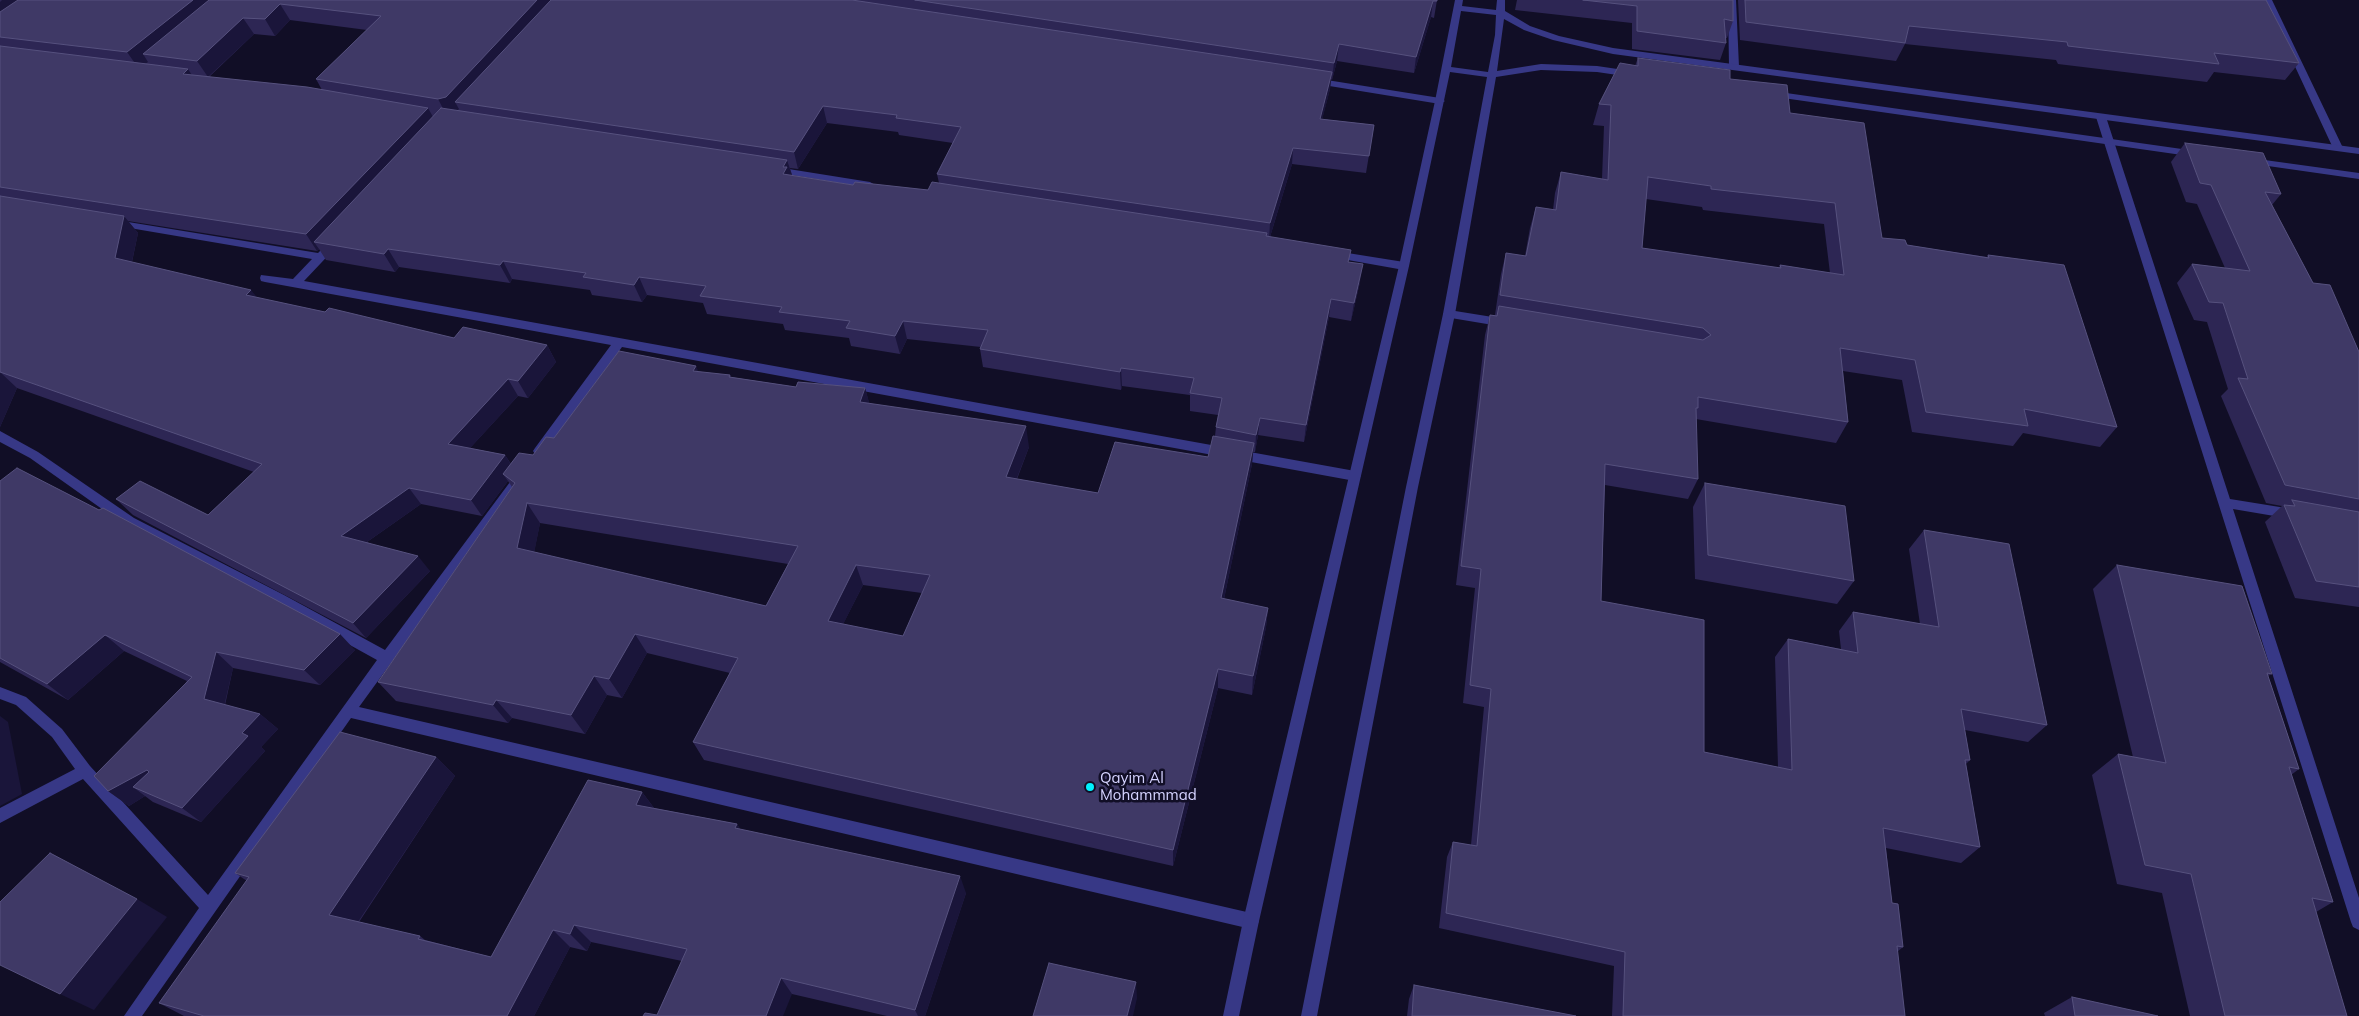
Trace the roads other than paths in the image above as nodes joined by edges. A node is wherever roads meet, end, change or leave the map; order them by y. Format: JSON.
{"nodes":[{"id":1,"x":1501,"y":0,"type":"edge"},
{"id":2,"x":1732,"y":0,"type":"edge"},
{"id":3,"x":2268,"y":0,"type":"edge"},
{"id":4,"x":1458,"y":4,"type":"edge"},
{"id":5,"x":1501,"y":13,"type":"junction"},
{"id":6,"x":1734,"y":67,"type":"junction"},
{"id":7,"x":1447,"y":69,"type":"junction"},
{"id":8,"x":1491,"y":75,"type":"junction"},
{"id":9,"x":1637,"y":75,"type":"edge"},
{"id":10,"x":1302,"y":80,"type":"edge"},
{"id":11,"x":1765,"y":93,"type":"edge"},
{"id":12,"x":1440,"y":101,"type":"junction"},
{"id":13,"x":2102,"y":117,"type":"junction"},
{"id":14,"x":2109,"y":142,"type":"junction"},
{"id":15,"x":2338,"y":148,"type":"junction"},
{"id":16,"x":2359,"y":151,"type":"edge"},
{"id":17,"x":2205,"y":155,"type":"edge"},
{"id":18,"x":2244,"y":160,"type":"edge"},
{"id":19,"x":764,"y":168,"type":"edge"},
{"id":20,"x":2359,"y":176,"type":"edge"},
{"id":21,"x":882,"y":186,"type":"edge"},
{"id":22,"x":108,"y":222,"type":"edge"},
{"id":23,"x":342,"y":235,"type":"edge"},
{"id":24,"x":1325,"y":254,"type":"edge"},
{"id":25,"x":321,"y":257,"type":"junction"},
{"id":26,"x":1404,"y":266,"type":"junction"},
{"id":27,"x":265,"y":278,"type":"dead end"},
{"id":28,"x":295,"y":284,"type":"junction"},
{"id":29,"x":1449,"y":314,"type":"junction"},
{"id":30,"x":1517,"y":325,"type":"edge"},
{"id":31,"x":619,"y":342,"type":"junction"},
{"id":32,"x":0,"y":436,"type":"edge"},
{"id":33,"x":532,"y":460,"type":"edge"},
{"id":34,"x":520,"y":476,"type":"edge"},
{"id":35,"x":1355,"y":476,"type":"junction"},
{"id":36,"x":2225,"y":503,"type":"junction"},
{"id":37,"x":2302,"y":516,"type":"edge"},
{"id":38,"x":386,"y":658,"type":"junction"},
{"id":39,"x":0,"y":693,"type":"edge"},
{"id":40,"x":348,"y":711,"type":"junction"},
{"id":41,"x":85,"y":771,"type":"junction"},
{"id":42,"x":0,"y":816,"type":"edge"},
{"id":43,"x":209,"y":907,"type":"junction"},
{"id":44,"x":1251,"y":921,"type":"junction"},
{"id":45,"x":2359,"y":922,"type":"edge"},
{"id":46,"x":132,"y":1016,"type":"edge"},
{"id":47,"x":1232,"y":1016,"type":"edge"},
{"id":48,"x":1309,"y":1016,"type":"edge"}],
"edges":[{"from":1,"to":5,"type":"street"},
{"from":2,"to":6,"type":"street"},
{"from":3,"to":15,"type":"street"},
{"from":4,"to":5,"type":"street"},
{"from":4,"to":7,"type":"street"},
{"from":5,"to":6,"type":"street"},
{"from":5,"to":8,"type":"street"},
{"from":6,"to":13,"type":"street"},
{"from":7,"to":8,"type":"street"},
{"from":7,"to":12,"type":"street"},
{"from":8,"to":9,"type":"street"},
{"from":8,"to":29,"type":"street"},
{"from":10,"to":12,"type":"street"},
{"from":11,"to":14,"type":"street"},
{"from":12,"to":26,"type":"street"},
{"from":13,"to":14,"type":"street"},
{"from":13,"to":15,"type":"street"},
{"from":14,"to":17,"type":"street"},
{"from":14,"to":36,"type":"street"},
{"from":15,"to":16,"type":"street"},
{"from":18,"to":20,"type":"street"},
{"from":19,"to":21,"type":"street"},
{"from":22,"to":25,"type":"street"},
{"from":23,"to":25,"type":"street"},
{"from":24,"to":26,"type":"street"},
{"from":25,"to":28,"type":"street"},
{"from":26,"to":35,"type":"street"},
{"from":27,"to":28,"type":"street"},
{"from":28,"to":31,"type":"street"},
{"from":29,"to":30,"type":"street"},
{"from":29,"to":48,"type":"street"},
{"from":31,"to":33,"type":"street"},
{"from":31,"to":35,"type":"street"},
{"from":32,"to":38,"type":"street"},
{"from":34,"to":38,"type":"street"},
{"from":35,"to":44,"type":"street"},
{"from":36,"to":37,"type":"street"},
{"from":36,"to":45,"type":"street"},
{"from":38,"to":40,"type":"street"},
{"from":39,"to":41,"type":"street"},
{"from":40,"to":43,"type":"street"},
{"from":40,"to":44,"type":"street"},
{"from":41,"to":42,"type":"street"},
{"from":41,"to":43,"type":"street"},
{"from":43,"to":46,"type":"street"},
{"from":44,"to":47,"type":"street"}]}
